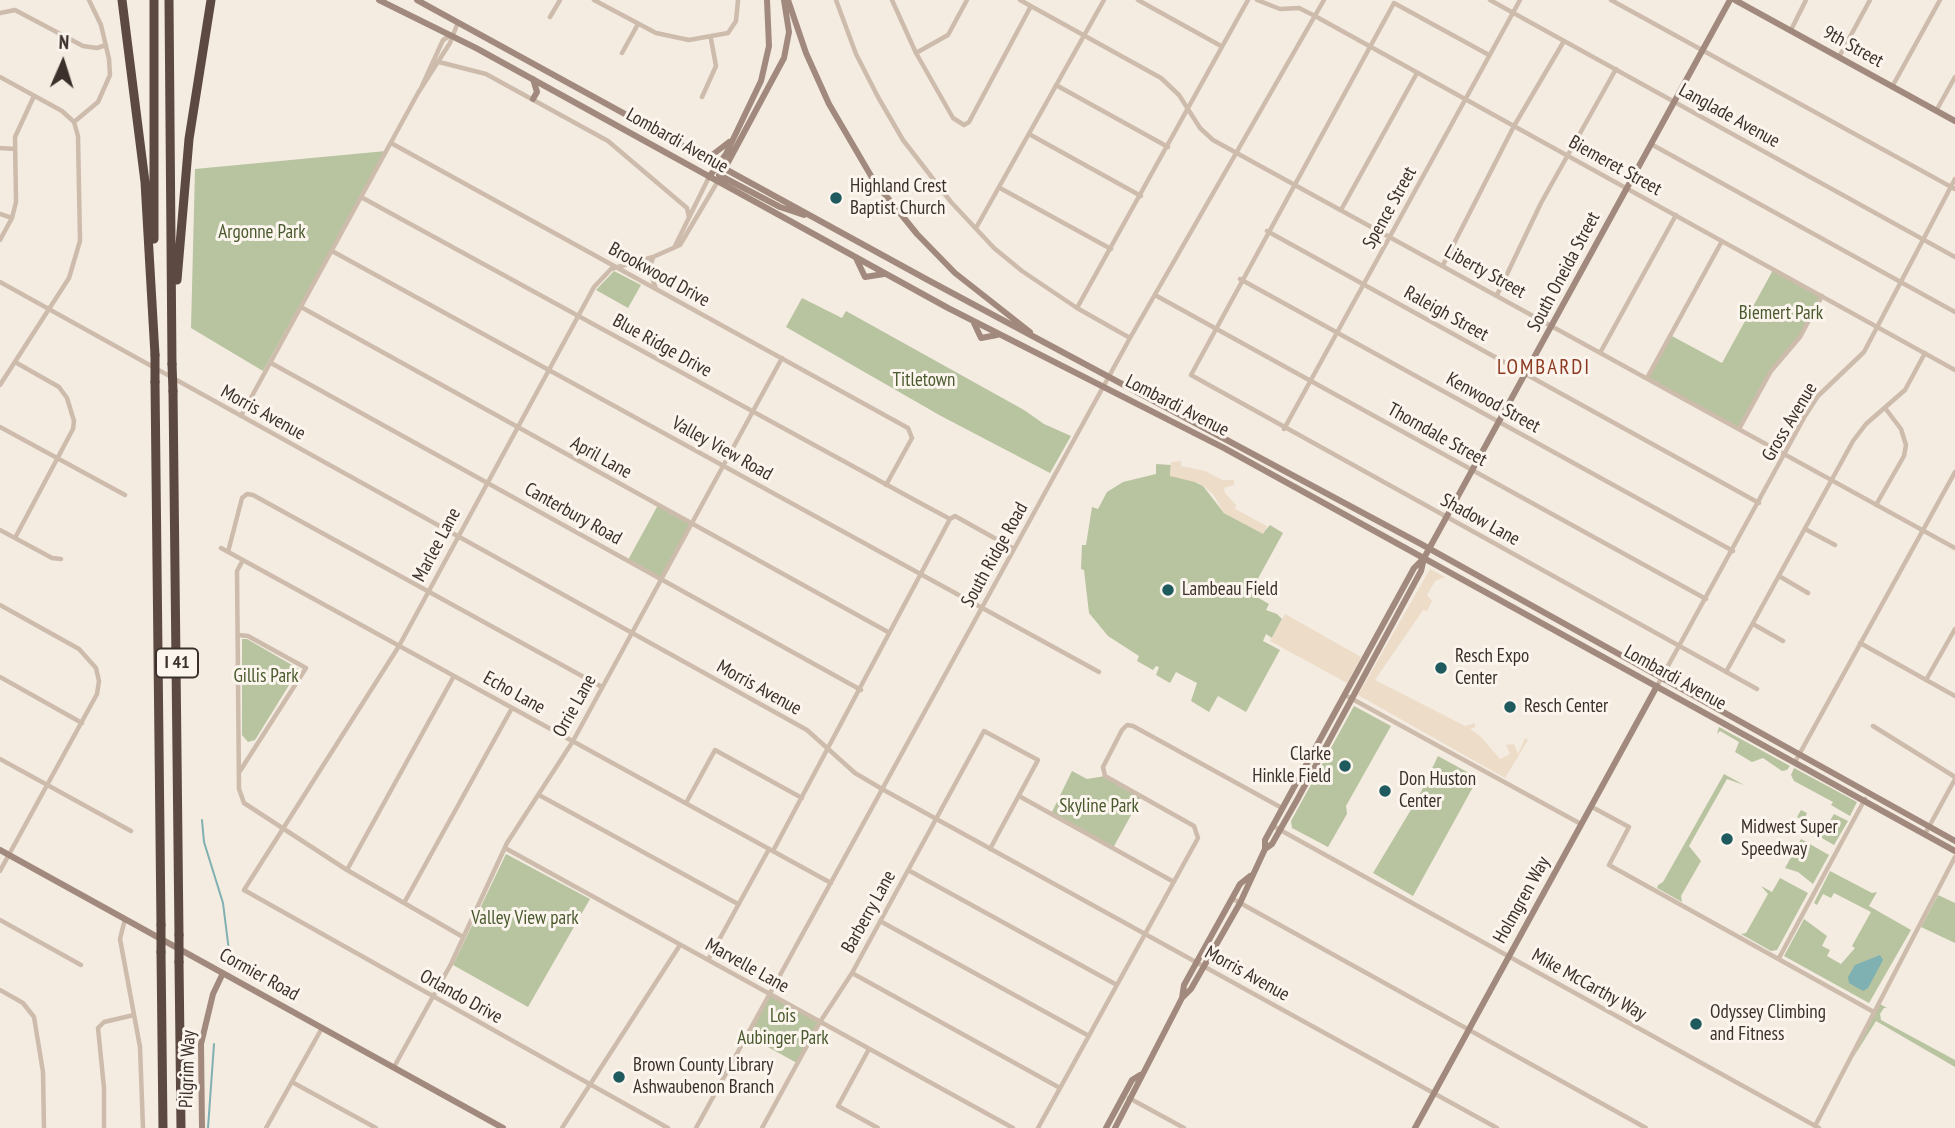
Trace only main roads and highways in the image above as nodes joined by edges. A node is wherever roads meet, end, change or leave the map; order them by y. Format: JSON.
{"nodes":[{"id":1,"x":122,"y":0,"type":"edge"},
{"id":2,"x":154,"y":0,"type":"edge"},
{"id":3,"x":169,"y":0,"type":"edge"},
{"id":4,"x":211,"y":0,"type":"edge"},
{"id":5,"x":379,"y":0,"type":"edge"},
{"id":6,"x":417,"y":0,"type":"edge"},
{"id":7,"x":767,"y":0,"type":"edge"},
{"id":8,"x":786,"y":0,"type":"edge"},
{"id":9,"x":1733,"y":0,"type":"edge"},
{"id":10,"x":533,"y":79,"type":"junction"},
{"id":11,"x":549,"y":88,"type":"junction"},
{"id":12,"x":537,"y":92,"type":"junction"},
{"id":13,"x":533,"y":99,"type":"road end"},
{"id":14,"x":1955,"y":121,"type":"edge"},
{"id":15,"x":733,"y":139,"type":"junction"},
{"id":16,"x":707,"y":159,"type":"junction"},
{"id":17,"x":718,"y":165,"type":"junction"},
{"id":18,"x":722,"y":175,"type":"junction"},
{"id":19,"x":709,"y":177,"type":"junction"},
{"id":20,"x":855,"y":257,"type":"junction"},
{"id":21,"x":890,"y":275,"type":"junction"},
{"id":22,"x":154,"y":318,"type":"junction"},
{"id":23,"x":972,"y":320,"type":"junction"},
{"id":24,"x":1003,"y":336,"type":"junction"},
{"id":25,"x":1036,"y":339,"type":"junction"},
{"id":26,"x":173,"y":361,"type":"junction"},
{"id":27,"x":1429,"y":549,"type":"junction"},
{"id":28,"x":1424,"y":558,"type":"junction"},
{"id":29,"x":1657,"y":686,"type":"junction"},
{"id":30,"x":1348,"y":696,"type":"junction"},
{"id":31,"x":1955,"y":841,"type":"edge"},
{"id":32,"x":1265,"y":849,"type":"junction"},
{"id":33,"x":0,"y":850,"type":"edge"},
{"id":34,"x":1955,"y":851,"type":"edge"},
{"id":35,"x":1250,"y":876,"type":"junction"},
{"id":36,"x":223,"y":973,"type":"junction"},
{"id":37,"x":1182,"y":998,"type":"junction"},
{"id":38,"x":1140,"y":1075,"type":"junction"},
{"id":39,"x":161,"y":1128,"type":"edge"},
{"id":40,"x":183,"y":1128,"type":"edge"},
{"id":41,"x":202,"y":1128,"type":"edge"},
{"id":42,"x":503,"y":1128,"type":"edge"},
{"id":43,"x":1106,"y":1128,"type":"edge"},
{"id":44,"x":1115,"y":1128,"type":"edge"},
{"id":45,"x":1415,"y":1128,"type":"edge"}],
"edges":[{"from":1,"to":22,"type":"highway"},
{"from":2,"to":22,"type":"highway","number":"I 41"},
{"from":3,"to":26,"type":"highway","number":"I 41"},
{"from":4,"to":26,"type":"highway"},
{"from":5,"to":10,"type":"main road","name":"Lombardi Avenue"},
{"from":6,"to":16,"type":"main road","name":"Lombardi Avenue"},
{"from":7,"to":15,"type":"main road"},
{"from":8,"to":18,"type":"main road"},
{"from":8,"to":25,"type":"main road"},
{"from":9,"to":14,"type":"main road","name":"9th Street"},
{"from":9,"to":27,"type":"main road","name":"South Oneida Street"},
{"from":10,"to":11,"type":"main road","name":"Lombardi Avenue"},
{"from":10,"to":12,"type":"main road"},
{"from":11,"to":12,"type":"main road"},
{"from":11,"to":19,"type":"main road","name":"Lombardi Avenue"},
{"from":12,"to":13,"type":"main road"},
{"from":15,"to":16,"type":"main road"},
{"from":15,"to":17,"type":"main road"},
{"from":16,"to":17,"type":"main road","name":"Lombardi Avenue"},
{"from":17,"to":18,"type":"main road","name":"Lombardi Avenue"},
{"from":17,"to":19,"type":"main road"},
{"from":18,"to":19,"type":"main road"},
{"from":18,"to":20,"type":"main road","name":"Lombardi Avenue"},
{"from":18,"to":25,"type":"main road","name":"Lombardi Avenue"},
{"from":20,"to":21,"type":"main road","name":"Lombardi Avenue"},
{"from":20,"to":21,"type":"main road"},
{"from":21,"to":23,"type":"main road","name":"Lombardi Avenue"},
{"from":22,"to":39,"type":"highway","number":"I 41","bridge":true},
{"from":23,"to":24,"type":"main road","name":"Lombardi Avenue"},
{"from":23,"to":24,"type":"main road"},
{"from":24,"to":28,"type":"main road","name":"Lombardi Avenue"},
{"from":25,"to":27,"type":"main road","name":"Lombardi Avenue"},
{"from":26,"to":40,"type":"highway","number":"I 41","bridge":true},
{"from":27,"to":28,"type":"main road","name":"South Oneida Street"},
{"from":27,"to":31,"type":"main road","name":"Lombardi Avenue"},
{"from":28,"to":29,"type":"main road","name":"Lombardi Avenue"},
{"from":28,"to":30,"type":"main road","name":"South Oneida Street"},
{"from":29,"to":34,"type":"main road","name":"Lombardi Avenue"},
{"from":29,"to":45,"type":"main road","name":"Holmgren Way"},
{"from":30,"to":32,"type":"main road","name":"South Oneida Street"},
{"from":30,"to":32,"type":"main road","name":"South Oneida Street"},
{"from":32,"to":35,"type":"main road","name":"South Oneida Street"},
{"from":33,"to":36,"type":"main road","name":"Cormier Road"},
{"from":35,"to":37,"type":"main road","name":"South Oneida Street"},
{"from":35,"to":37,"type":"main road","name":"South Oneida Street"},
{"from":36,"to":41,"type":"main road","name":"Pilgrim Way"},
{"from":36,"to":42,"type":"main road","name":"Cormier Road"},
{"from":37,"to":38,"type":"main road","name":"South Oneida Street"},
{"from":38,"to":43,"type":"main road","name":"South Oneida Street"},
{"from":38,"to":44,"type":"main road","name":"South Oneida Street"}]}
